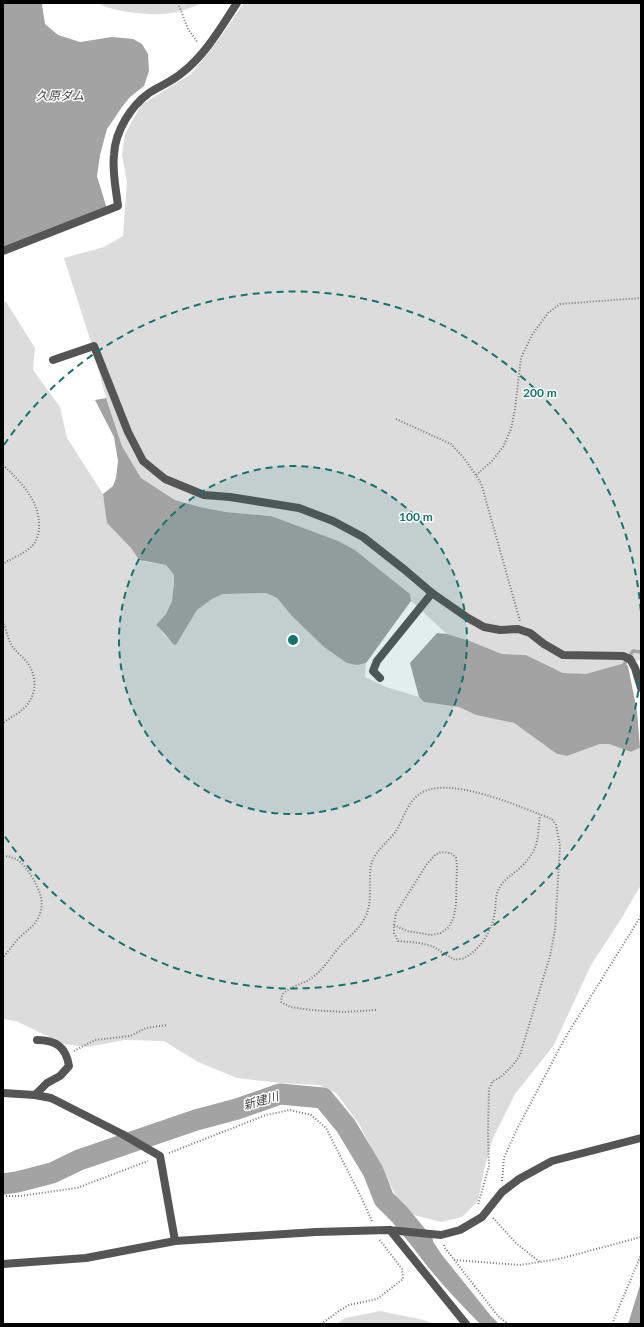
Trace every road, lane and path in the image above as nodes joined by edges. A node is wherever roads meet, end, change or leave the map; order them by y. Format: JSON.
{"nodes":[{"id":1,"x":178,"y":3,"type":"edge"},
{"id":2,"x":237,"y":3,"type":"edge"},
{"id":3,"x":204,"y":51,"type":"junction"},
{"id":4,"x":3,"y":251,"type":"edge"},
{"id":5,"x":641,"y":298,"type":"edge"},
{"id":6,"x":53,"y":360,"type":"dead end"},
{"id":7,"x":396,"y":419,"type":"dead end"},
{"id":8,"x":3,"y":466,"type":"edge"},
{"id":9,"x":476,"y":475,"type":"junction"},
{"id":10,"x":3,"y":564,"type":"edge"},
{"id":11,"x":432,"y":593,"type":"junction"},
{"id":12,"x":3,"y":621,"type":"edge"},
{"id":13,"x":523,"y":631,"type":"junction"},
{"id":14,"x":380,"y":678,"type":"dead end"},
{"id":15,"x":641,"y":688,"type":"edge"},
{"id":16,"x":3,"y":723,"type":"edge"},
{"id":17,"x":540,"y":815,"type":"junction"},
{"id":18,"x":3,"y":856,"type":"edge"},
{"id":19,"x":641,"y":916,"type":"edge"},
{"id":20,"x":394,"y":925,"type":"junction"},
{"id":21,"x":3,"y":957,"type":"edge"},
{"id":22,"x":376,"y":1010,"type":"dead end"},
{"id":23,"x":168,"y":1026,"type":"dead end"},
{"id":24,"x":37,"y":1040,"type":"dead end"},
{"id":25,"x":67,"y":1054,"type":"junction"},
{"id":26,"x":3,"y":1094,"type":"edge"},
{"id":27,"x":35,"y":1095,"type":"junction"},
{"id":28,"x":641,"y":1138,"type":"edge"},
{"id":29,"x":160,"y":1156,"type":"junction"},
{"id":30,"x":502,"y":1192,"type":"junction"},
{"id":31,"x":3,"y":1196,"type":"edge"},
{"id":32,"x":487,"y":1211,"type":"junction"},
{"id":33,"x":476,"y":1220,"type":"junction"},
{"id":34,"x":372,"y":1230,"type":"junction"},
{"id":35,"x":394,"y":1230,"type":"junction"},
{"id":36,"x":441,"y":1235,"type":"junction"},
{"id":37,"x":641,"y":1238,"type":"edge"},
{"id":38,"x":175,"y":1241,"type":"junction"},
{"id":39,"x":641,"y":1255,"type":"edge"},
{"id":40,"x":454,"y":1260,"type":"junction"},
{"id":41,"x":540,"y":1262,"type":"junction"},
{"id":42,"x":3,"y":1264,"type":"edge"},
{"id":43,"x":322,"y":1324,"type":"edge"},
{"id":44,"x":466,"y":1324,"type":"edge"},
{"id":45,"x":508,"y":1324,"type":"edge"},
{"id":46,"x":612,"y":1324,"type":"edge"}],
"edges":[{"from":1,"to":3,"type":"path"},
{"from":2,"to":3,"type":"street"},
{"from":3,"to":4,"type":"street"},
{"from":5,"to":9,"type":"path"},
{"from":6,"to":11,"type":"street"},
{"from":7,"to":9,"type":"path"},
{"from":8,"to":10,"type":"path"},
{"from":9,"to":13,"type":"path"},
{"from":11,"to":13,"type":"street"},
{"from":11,"to":14,"type":"street"},
{"from":12,"to":16,"type":"path"},
{"from":13,"to":15,"type":"street"},
{"from":17,"to":20,"type":"path"},
{"from":17,"to":22,"type":"path"},
{"from":17,"to":33,"type":"path"},
{"from":18,"to":21,"type":"path"},
{"from":19,"to":30,"type":"path"},
{"from":20,"to":20,"type":"path"},
{"from":23,"to":25,"type":"path"},
{"from":24,"to":25,"type":"street"},
{"from":25,"to":27,"type":"street"},
{"from":26,"to":27,"type":"street"},
{"from":27,"to":29,"type":"street"},
{"from":28,"to":30,"type":"street"},
{"from":29,"to":31,"type":"path"},
{"from":29,"to":34,"type":"path"},
{"from":29,"to":38,"type":"street"},
{"from":30,"to":32,"type":"street"},
{"from":32,"to":33,"type":"street"},
{"from":32,"to":41,"type":"path"},
{"from":33,"to":36,"type":"street"},
{"from":34,"to":35,"type":"street"},
{"from":34,"to":38,"type":"street"},
{"from":34,"to":43,"type":"path"},
{"from":35,"to":36,"type":"street"},
{"from":35,"to":44,"type":"street"},
{"from":36,"to":40,"type":"path"},
{"from":37,"to":41,"type":"path"},
{"from":38,"to":42,"type":"street"},
{"from":39,"to":46,"type":"path"},
{"from":40,"to":41,"type":"path"},
{"from":40,"to":45,"type":"path"}]}
